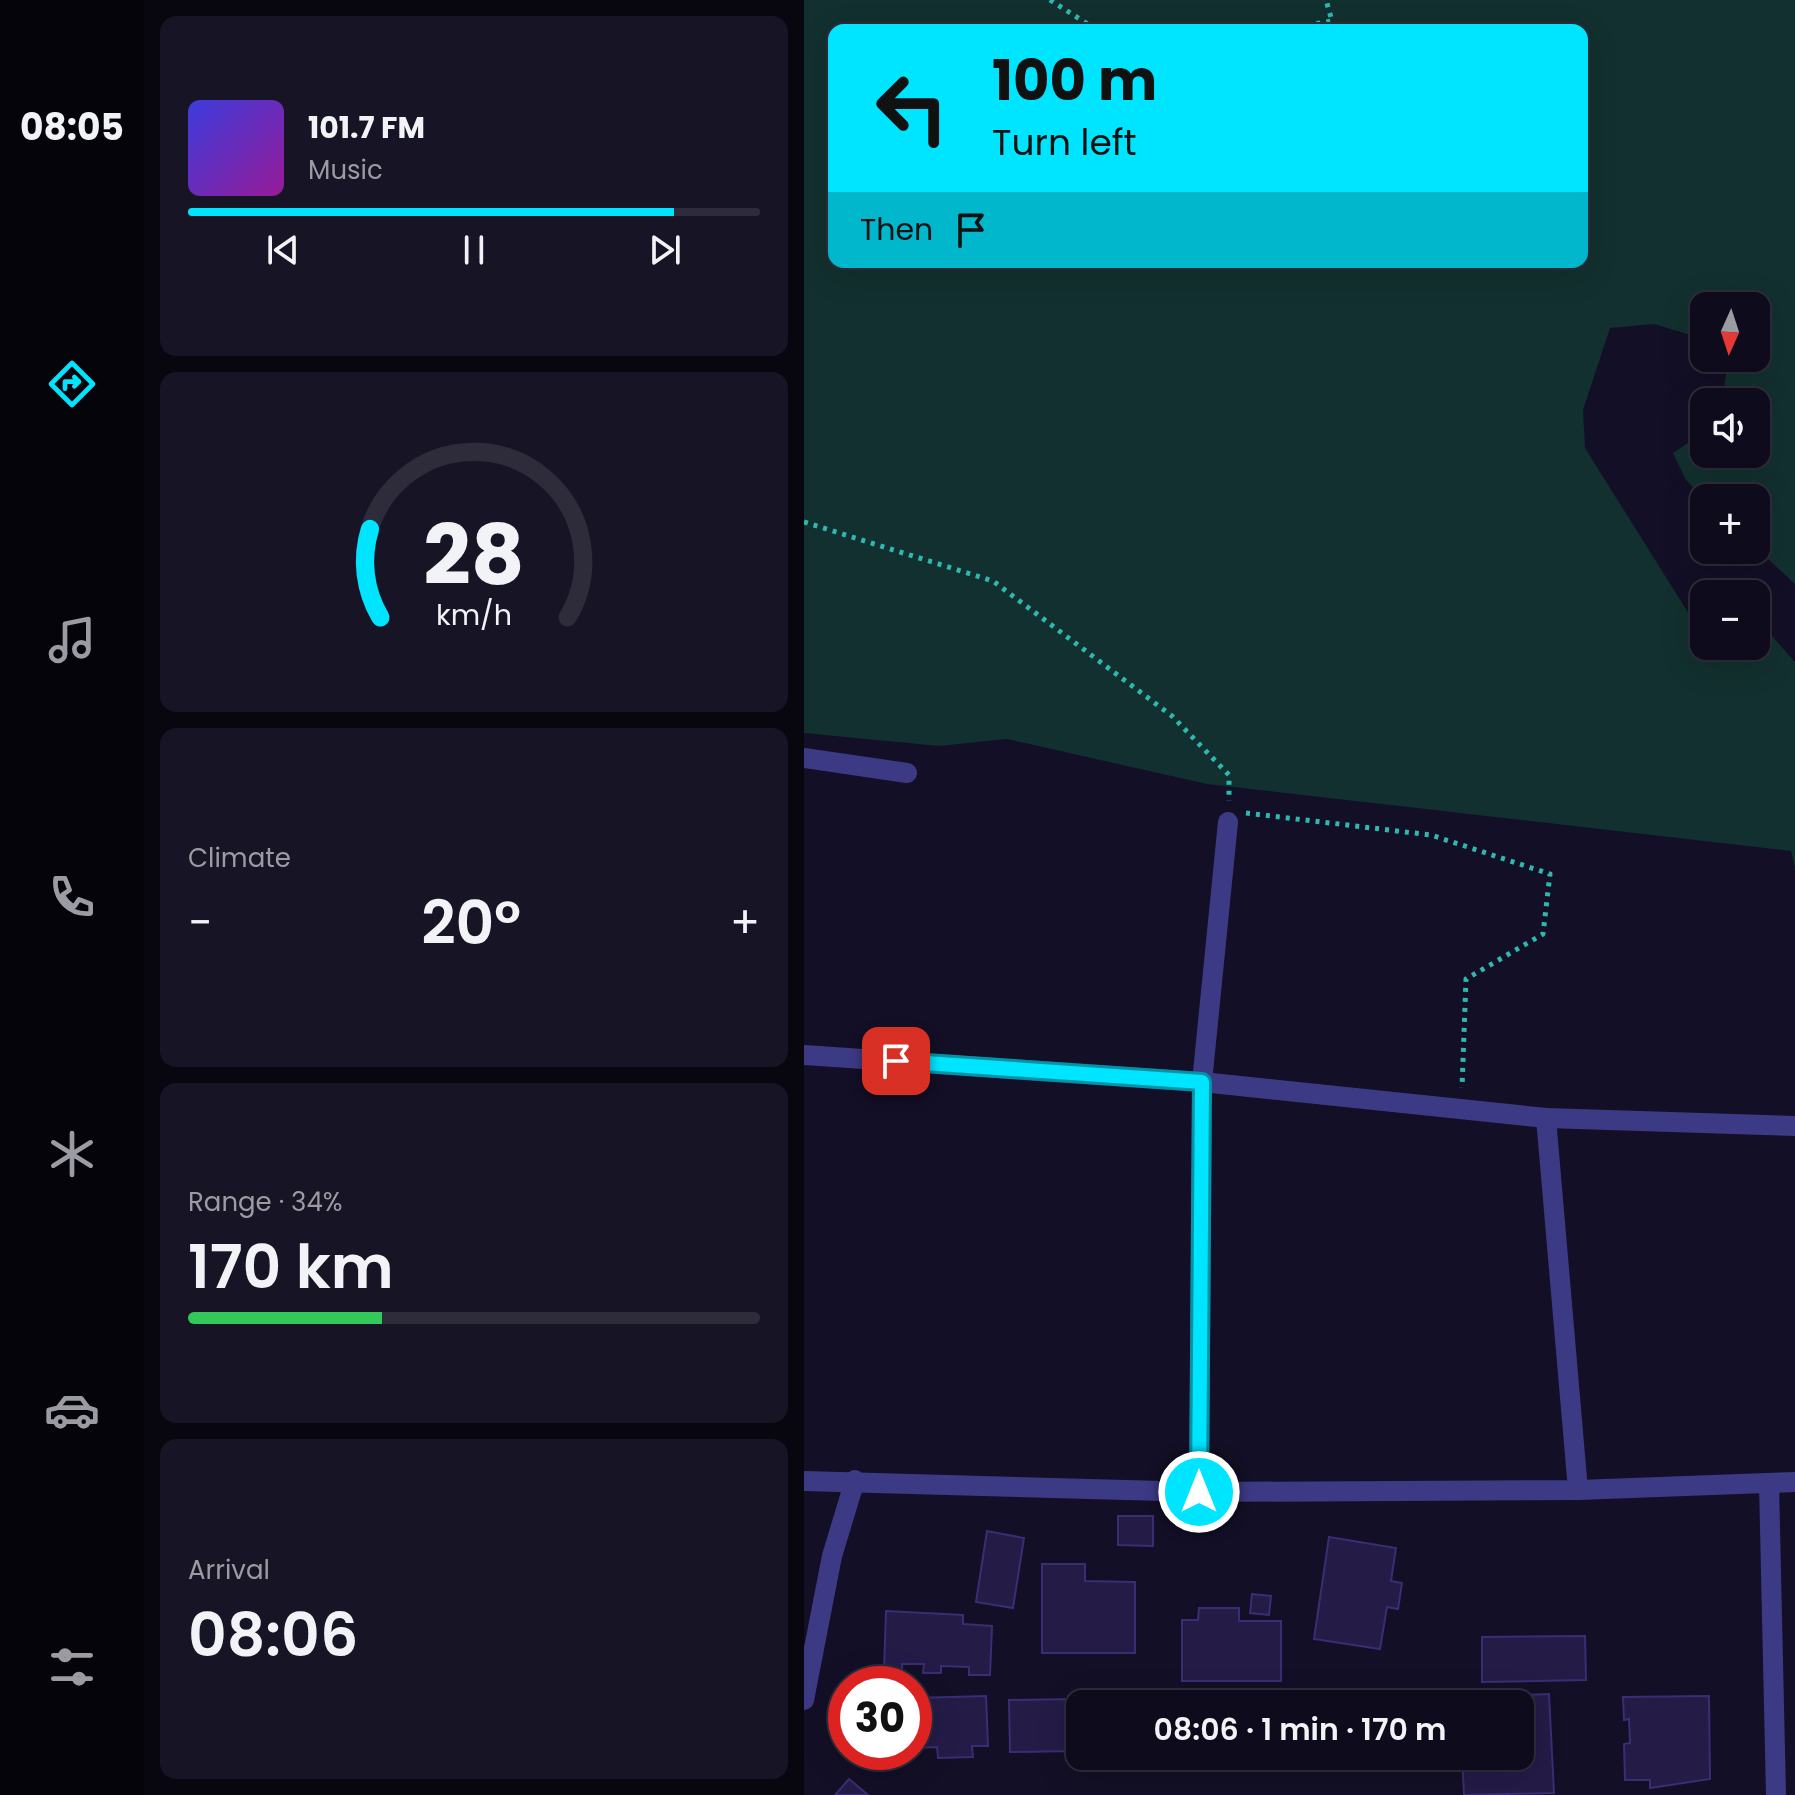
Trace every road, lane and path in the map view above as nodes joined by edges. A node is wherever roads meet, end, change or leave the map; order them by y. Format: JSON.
{"nodes":[{"id":1,"x":1050,"y":0,"type":"edge"},
{"id":2,"x":1326,"y":0,"type":"edge"},
{"id":3,"x":1088,"y":24,"type":"edge"},
{"id":4,"x":1314,"y":24,"type":"edge"},
{"id":5,"x":804,"y":522,"type":"edge"},
{"id":6,"x":804,"y":758,"type":"edge"},
{"id":7,"x":907,"y":773,"type":"dead end"},
{"id":8,"x":1228,"y":822,"type":"junction"},
{"id":9,"x":804,"y":1055,"type":"edge"},
{"id":10,"x":1202,"y":1082,"type":"junction"},
{"id":11,"x":1461,"y":1109,"type":"junction"},
{"id":12,"x":1546,"y":1118,"type":"junction"},
{"id":13,"x":1795,"y":1126,"type":"edge"},
{"id":14,"x":855,"y":1480,"type":"junction"},
{"id":15,"x":804,"y":1481,"type":"edge"},
{"id":16,"x":1795,"y":1482,"type":"edge"},
{"id":17,"x":1769,"y":1483,"type":"junction"},
{"id":18,"x":1578,"y":1490,"type":"junction"},
{"id":19,"x":1199,"y":1492,"type":"junction"},
{"id":20,"x":804,"y":1700,"type":"edge"},
{"id":21,"x":1776,"y":1795,"type":"edge"}],
"edges":[{"from":1,"to":3,"type":"path"},
{"from":2,"to":4,"type":"path"},
{"from":5,"to":8,"type":"path"},
{"from":6,"to":7,"type":"street"},
{"from":8,"to":10,"type":"street"},
{"from":8,"to":11,"type":"path"},
{"from":9,"to":10,"type":"street"},
{"from":10,"to":11,"type":"street"},
{"from":10,"to":19,"type":"street"},
{"from":11,"to":12,"type":"street"},
{"from":12,"to":13,"type":"street"},
{"from":12,"to":18,"type":"street"},
{"from":14,"to":15,"type":"street"},
{"from":14,"to":19,"type":"street"},
{"from":14,"to":20,"type":"street"},
{"from":16,"to":17,"type":"street"},
{"from":17,"to":18,"type":"street"},
{"from":17,"to":21,"type":"street"},
{"from":18,"to":19,"type":"street"}]}
